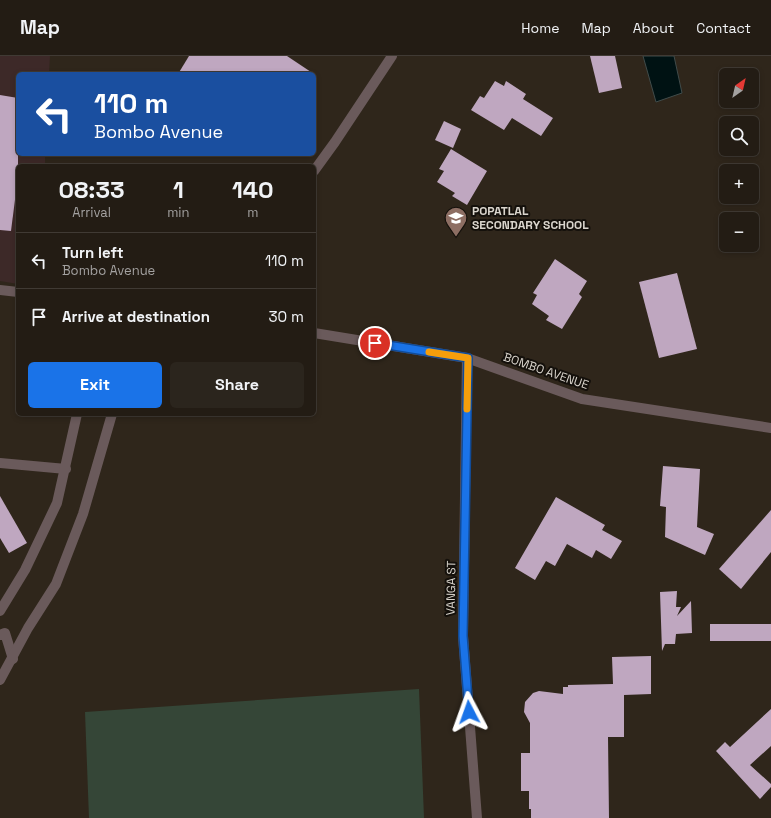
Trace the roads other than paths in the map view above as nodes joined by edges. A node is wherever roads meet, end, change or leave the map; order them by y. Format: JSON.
{"nodes":[{"id":1,"x":392,"y":56,"type":"edge"},
{"id":2,"x":316,"y":168,"type":"edge"},
{"id":3,"x":0,"y":290,"type":"edge"},
{"id":4,"x":16,"y":292,"type":"edge"},
{"id":5,"x":316,"y":333,"type":"edge"},
{"id":6,"x":468,"y":358,"type":"junction"},
{"id":7,"x":77,"y":416,"type":"edge"},
{"id":8,"x":111,"y":416,"type":"edge"},
{"id":9,"x":771,"y":428,"type":"edge"},
{"id":10,"x":0,"y":463,"type":"edge"},
{"id":11,"x":66,"y":469,"type":"junction"},
{"id":12,"x":0,"y":611,"type":"edge"},
{"id":13,"x":0,"y":635,"type":"edge"},
{"id":14,"x":13,"y":659,"type":"junction"},
{"id":15,"x":0,"y":662,"type":"edge"},
{"id":16,"x":0,"y":680,"type":"edge"},
{"id":17,"x":477,"y":818,"type":"edge"}],
"edges":[{"from":1,"to":2,"type":"street"},
{"from":3,"to":4,"type":"street"},
{"from":5,"to":6,"type":"street","name":"BOMBO AVENUE"},
{"from":6,"to":9,"type":"street","name":"BOMBO AVENUE"},
{"from":6,"to":17,"type":"street","name":"VANGA ST"},
{"from":7,"to":11,"type":"street"},
{"from":8,"to":14,"type":"street"},
{"from":10,"to":11,"type":"street"},
{"from":11,"to":12,"type":"street"},
{"from":13,"to":14,"type":"street"},
{"from":14,"to":15,"type":"street"},
{"from":14,"to":16,"type":"street"}]}
